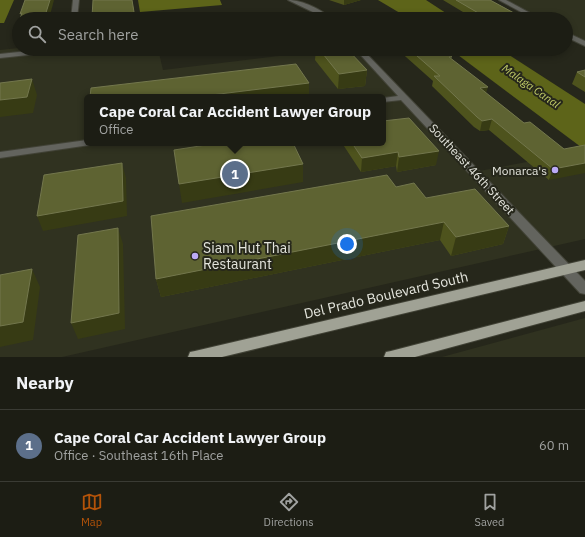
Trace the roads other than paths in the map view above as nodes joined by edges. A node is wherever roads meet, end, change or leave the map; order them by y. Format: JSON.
{"nodes":[{"id":1,"x":76,"y":0,"type":"edge"},
{"id":2,"x":291,"y":0,"type":"edge"},
{"id":3,"x":502,"y":0,"type":"edge"},
{"id":4,"x":75,"y":12,"type":"edge"},
{"id":5,"x":318,"y":12,"type":"edge"},
{"id":6,"x":525,"y":12,"type":"edge"},
{"id":7,"x":573,"y":38,"type":"edge"},
{"id":8,"x":585,"y":44,"type":"edge"},
{"id":9,"x":12,"y":49,"type":"edge"},
{"id":10,"x":0,"y":50,"type":"edge"},
{"id":11,"x":12,"y":55,"type":"edge"},
{"id":12,"x":0,"y":56,"type":"edge"},
{"id":13,"x":365,"y":56,"type":"edge"},
{"id":14,"x":404,"y":97,"type":"junction"},
{"id":15,"x":386,"y":100,"type":"edge"},
{"id":16,"x":84,"y":143,"type":"edge"},
{"id":17,"x":0,"y":155,"type":"edge"},
{"id":18,"x":585,"y":265,"type":"edge"},
{"id":19,"x":566,"y":270,"type":"junction"},
{"id":20,"x":585,"y":289,"type":"edge"},
{"id":21,"x":585,"y":306,"type":"edge"},
{"id":22,"x":195,"y":357,"type":"edge"},
{"id":23,"x":391,"y":357,"type":"edge"}],
"edges":[{"from":1,"to":4,"type":"street"},
{"from":2,"to":5,"type":"street"},
{"from":3,"to":6,"type":"street"},
{"from":7,"to":8,"type":"street"},
{"from":9,"to":10,"type":"street"},
{"from":11,"to":12,"type":"street"},
{"from":13,"to":14,"type":"street","name":"Southeast 46th Street"},
{"from":14,"to":15,"type":"street"},
{"from":14,"to":19,"type":"street","name":"Southeast 46th Street"},
{"from":16,"to":17,"type":"street"},
{"from":18,"to":19,"type":"main road","name":"Del Prado Boulevard South"},
{"from":19,"to":20,"type":"street","name":"Southeast 46th Street"},
{"from":19,"to":22,"type":"main road","name":"Del Prado Boulevard South"},
{"from":21,"to":23,"type":"main road"}]}
